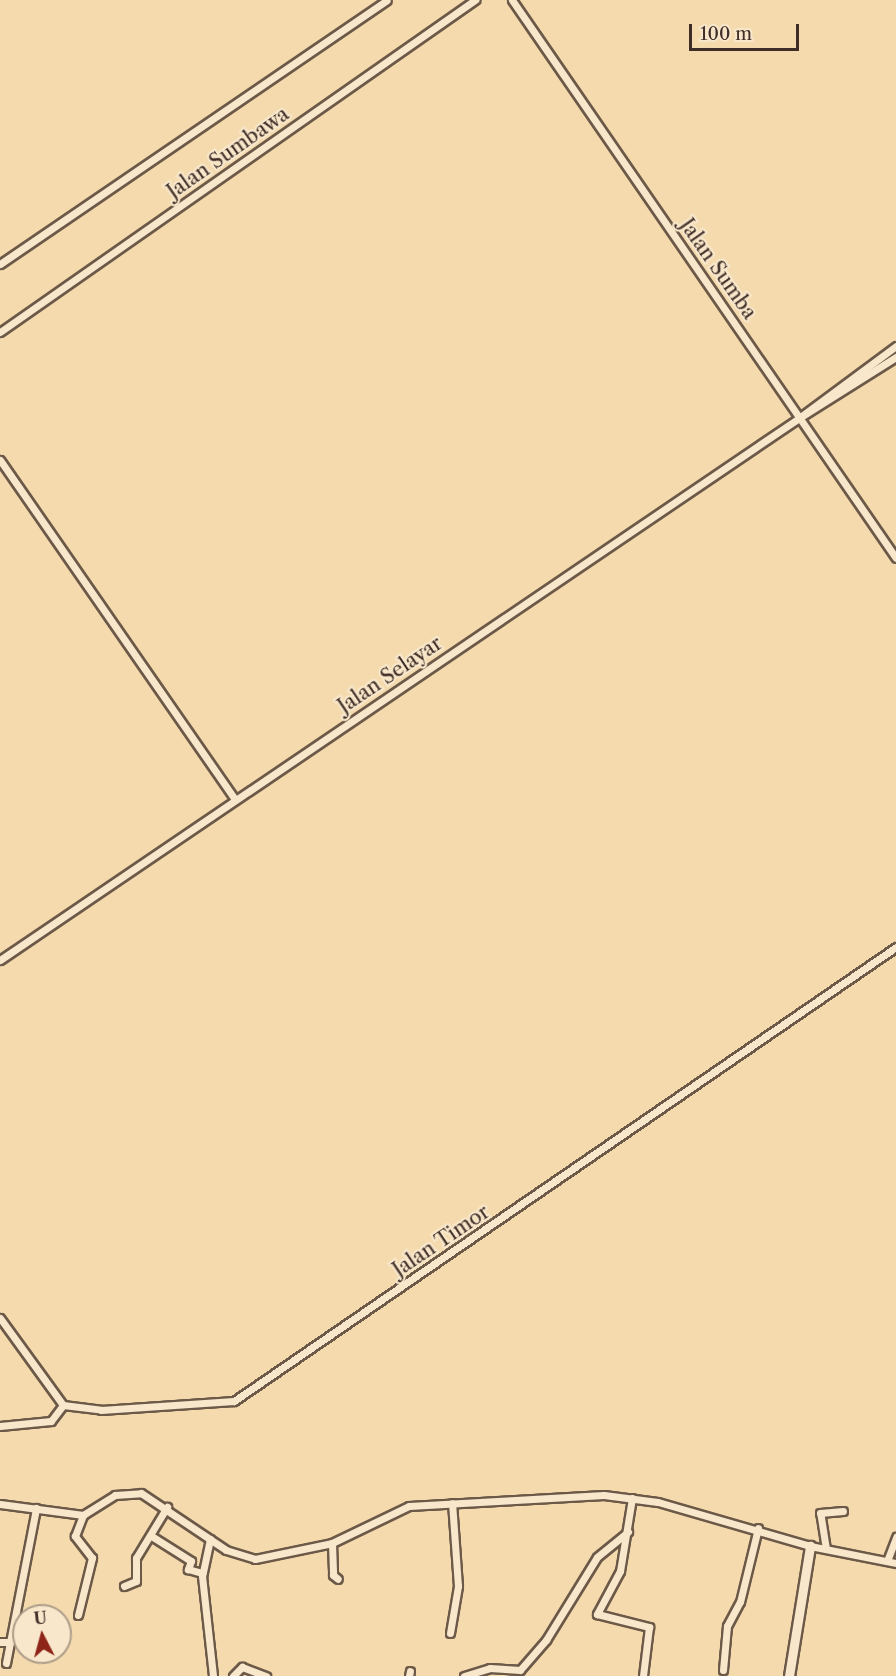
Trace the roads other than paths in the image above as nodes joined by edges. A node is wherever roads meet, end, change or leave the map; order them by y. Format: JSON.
{"nodes":[{"id":1,"x":387,"y":0,"type":"edge"},
{"id":2,"x":475,"y":0,"type":"edge"},
{"id":3,"x":512,"y":0,"type":"edge"},
{"id":4,"x":0,"y":264,"type":"edge"},
{"id":5,"x":0,"y":332,"type":"edge"},
{"id":6,"x":896,"y":346,"type":"edge"},
{"id":7,"x":896,"y":357,"type":"edge"},
{"id":8,"x":799,"y":418,"type":"junction"},
{"id":9,"x":0,"y":460,"type":"edge"},
{"id":10,"x":896,"y":558,"type":"edge"},
{"id":11,"x":235,"y":800,"type":"junction"},
{"id":12,"x":896,"y":947,"type":"edge"},
{"id":13,"x":0,"y":960,"type":"edge"},
{"id":14,"x":0,"y":1318,"type":"edge"},
{"id":15,"x":63,"y":1405,"type":"junction"},
{"id":16,"x":0,"y":1426,"type":"edge"},
{"id":17,"x":632,"y":1498,"type":"junction"},
{"id":18,"x":452,"y":1503,"type":"junction"},
{"id":19,"x":0,"y":1504,"type":"edge"},
{"id":20,"x":167,"y":1507,"type":"junction"},
{"id":21,"x":36,"y":1508,"type":"junction"},
{"id":22,"x":843,"y":1511,"type":"dead end"},
{"id":23,"x":83,"y":1515,"type":"junction"},
{"id":24,"x":758,"y":1528,"type":"junction"},
{"id":25,"x":628,"y":1532,"type":"junction"},
{"id":26,"x":153,"y":1537,"type":"junction"},
{"id":27,"x":896,"y":1537,"type":"edge"},
{"id":28,"x":210,"y":1539,"type":"junction"},
{"id":29,"x":332,"y":1543,"type":"junction"},
{"id":30,"x":810,"y":1546,"type":"junction"},
{"id":31,"x":826,"y":1549,"type":"junction"},
{"id":32,"x":888,"y":1561,"type":"junction"},
{"id":33,"x":896,"y":1563,"type":"edge"},
{"id":34,"x":202,"y":1573,"type":"junction"},
{"id":35,"x":338,"y":1579,"type":"dead end"},
{"id":36,"x":124,"y":1586,"type":"dead end"},
{"id":37,"x":78,"y":1614,"type":"dead end"},
{"id":38,"x":450,"y":1633,"type":"dead end"},
{"id":39,"x":0,"y":1642,"type":"edge"},
{"id":40,"x":10,"y":1642,"type":"junction"},
{"id":41,"x":6,"y":1663,"type":"dead end"},
{"id":42,"x":723,"y":1670,"type":"dead end"},
{"id":43,"x":213,"y":1676,"type":"edge"},
{"id":44,"x":233,"y":1676,"type":"edge"},
{"id":45,"x":266,"y":1676,"type":"edge"},
{"id":46,"x":464,"y":1676,"type":"edge"},
{"id":47,"x":643,"y":1676,"type":"edge"},
{"id":48,"x":789,"y":1676,"type":"edge"}],
"edges":[{"from":1,"to":4,"type":"street"},
{"from":2,"to":5,"type":"street","name":"Jalan Sumbawa"},
{"from":3,"to":8,"type":"street","name":"Jalan Sumba"},
{"from":6,"to":8,"type":"street","name":"Jalan Selayar"},
{"from":7,"to":8,"type":"street","name":"Jalan Selayar"},
{"from":8,"to":10,"type":"street","name":"Jalan Sumba"},
{"from":8,"to":11,"type":"street","name":"Jalan Selayar"},
{"from":9,"to":11,"type":"street"},
{"from":11,"to":13,"type":"street","name":"Jalan Selayar"},
{"from":12,"to":15,"type":"street","name":"Jalan Timor"},
{"from":14,"to":15,"type":"street"},
{"from":15,"to":16,"type":"street"},
{"from":17,"to":18,"type":"street"},
{"from":17,"to":24,"type":"street"},
{"from":17,"to":25,"type":"street"},
{"from":18,"to":29,"type":"street"},
{"from":18,"to":38,"type":"street"},
{"from":19,"to":21,"type":"street"},
{"from":20,"to":23,"type":"street"},
{"from":20,"to":26,"type":"street"},
{"from":20,"to":28,"type":"street"},
{"from":21,"to":23,"type":"street"},
{"from":21,"to":40,"type":"street"},
{"from":22,"to":31,"type":"street"},
{"from":23,"to":37,"type":"street"},
{"from":24,"to":30,"type":"street"},
{"from":24,"to":42,"type":"street"},
{"from":25,"to":46,"type":"street"},
{"from":25,"to":47,"type":"street"},
{"from":26,"to":34,"type":"street"},
{"from":26,"to":36,"type":"street"},
{"from":27,"to":32,"type":"street"},
{"from":28,"to":29,"type":"street"},
{"from":28,"to":34,"type":"street"},
{"from":29,"to":35,"type":"street"},
{"from":30,"to":31,"type":"street"},
{"from":30,"to":48,"type":"street"},
{"from":31,"to":32,"type":"street"},
{"from":32,"to":33,"type":"street"},
{"from":34,"to":43,"type":"street"},
{"from":39,"to":40,"type":"street"},
{"from":40,"to":41,"type":"street"},
{"from":44,"to":45,"type":"street"}]}
